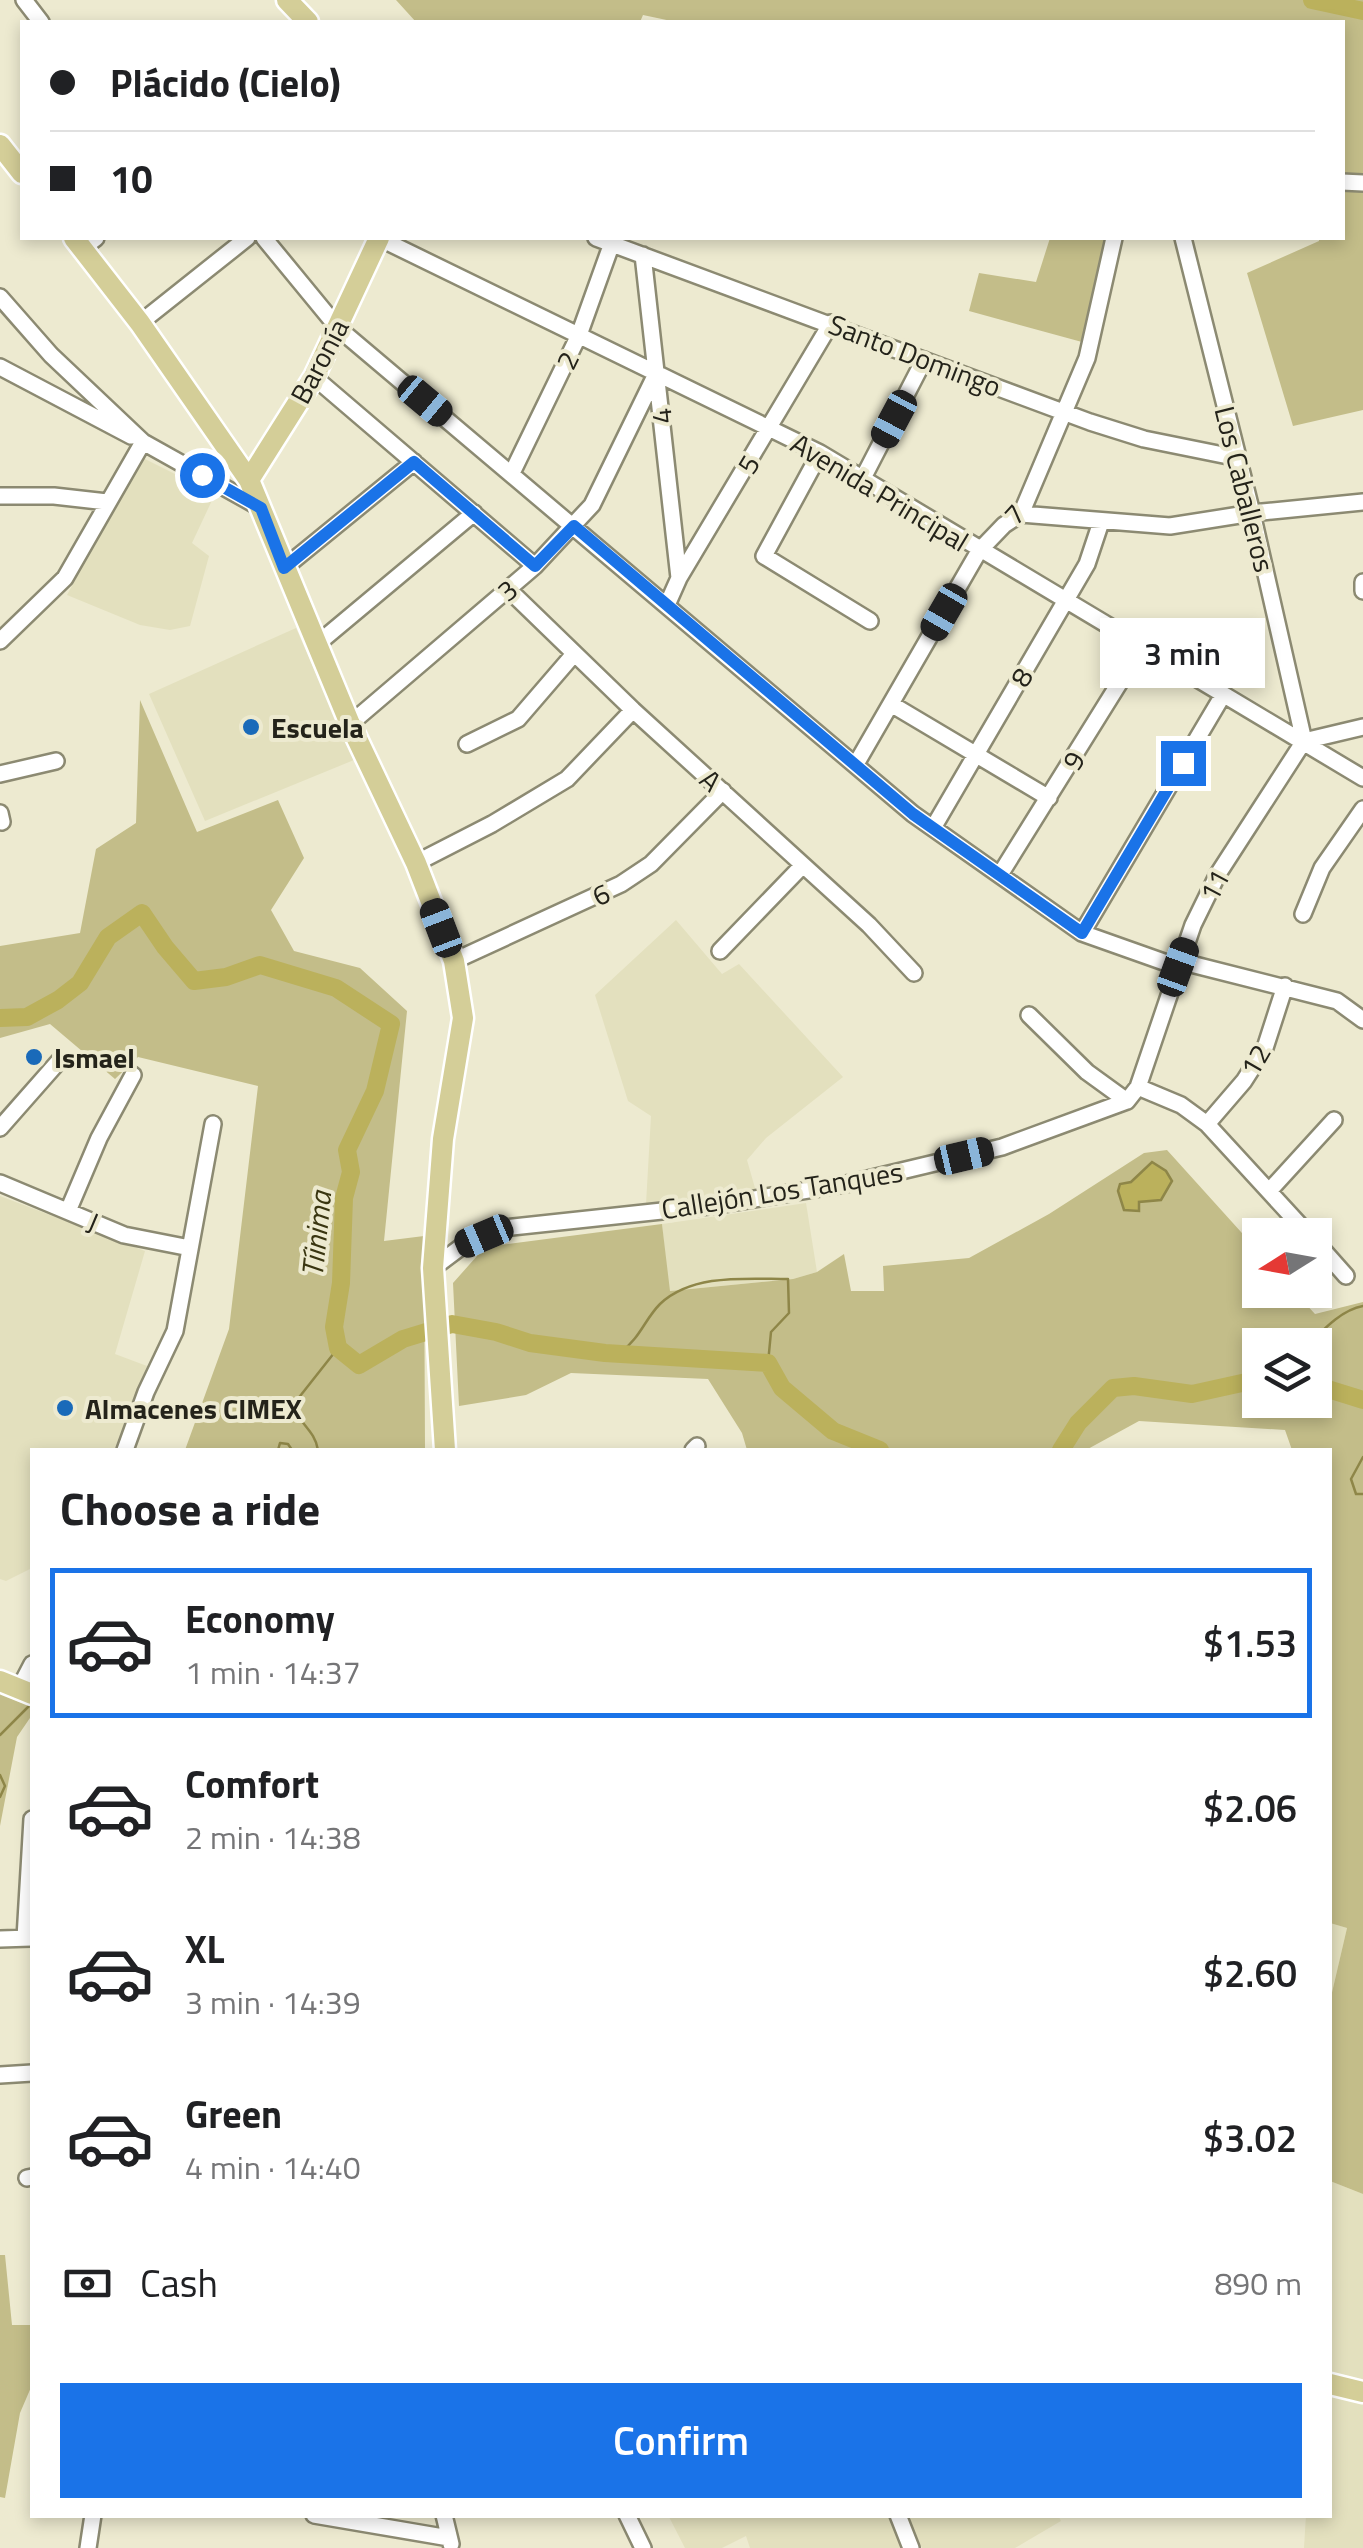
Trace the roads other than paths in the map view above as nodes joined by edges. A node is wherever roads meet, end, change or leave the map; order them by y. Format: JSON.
{"nodes":[{"id":1,"x":24,"y":0,"type":"edge"},
{"id":2,"x":287,"y":0,"type":"edge"},
{"id":3,"x":39,"y":20,"type":"edge"},
{"id":4,"x":306,"y":20,"type":"edge"},
{"id":5,"x":0,"y":145,"type":"edge"},
{"id":6,"x":20,"y":170,"type":"edge"},
{"id":7,"x":244,"y":240,"type":"edge"},
{"id":8,"x":266,"y":240,"type":"edge"},
{"id":9,"x":378,"y":240,"type":"edge"},
{"id":10,"x":383,"y":240,"type":"edge"},
{"id":11,"x":604,"y":240,"type":"edge"},
{"id":12,"x":1114,"y":240,"type":"edge"},
{"id":13,"x":1184,"y":240,"type":"edge"},
{"id":14,"x":84,"y":241,"type":"edge"},
{"id":15,"x":643,"y":256,"type":"junction"},
{"id":16,"x":0,"y":296,"type":"edge"},
{"id":17,"x":140,"y":323,"type":"junction"},
{"id":18,"x":831,"y":323,"type":"junction"},
{"id":19,"x":338,"y":328,"type":"junction"},
{"id":20,"x":579,"y":335,"type":"junction"},
{"id":21,"x":924,"y":360,"type":"junction"},
{"id":22,"x":0,"y":367,"type":"edge"},
{"id":23,"x":656,"y":374,"type":"junction"},
{"id":24,"x":314,"y":377,"type":"junction"},
{"id":25,"x":1065,"y":412,"type":"junction"},
{"id":26,"x":770,"y":428,"type":"junction"},
{"id":27,"x":143,"y":442,"type":"junction"},
{"id":28,"x":820,"y":454,"type":"junction"},
{"id":29,"x":1238,"y":458,"type":"junction"},
{"id":30,"x":414,"y":462,"type":"junction"},
{"id":31,"x":512,"y":474,"type":"junction"},
{"id":32,"x":863,"y":478,"type":"junction"},
{"id":33,"x":250,"y":480,"type":"junction"},
{"id":34,"x":0,"y":496,"type":"edge"},
{"id":35,"x":106,"y":502,"type":"junction"},
{"id":36,"x":1363,"y":502,"type":"edge"},
{"id":37,"x":261,"y":508,"type":"junction"},
{"id":38,"x":1252,"y":512,"type":"junction"},
{"id":39,"x":474,"y":513,"type":"junction"},
{"id":40,"x":1022,"y":514,"type":"junction"},
{"id":41,"x":1101,"y":522,"type":"junction"},
{"id":42,"x":574,"y":526,"type":"junction"},
{"id":43,"x":979,"y":551,"type":"junction"},
{"id":44,"x":535,"y":566,"type":"junction"},
{"id":45,"x":284,"y":568,"type":"junction"},
{"id":46,"x":679,"y":578,"type":"junction"},
{"id":47,"x":1363,"y":582,"type":"edge"},
{"id":48,"x":508,"y":589,"type":"junction"},
{"id":49,"x":1363,"y":591,"type":"edge"},
{"id":50,"x":1066,"y":600,"type":"junction"},
{"id":51,"x":667,"y":605,"type":"junction"},
{"id":52,"x":870,"y":621,"type":"dead end"},
{"id":53,"x":0,"y":641,"type":"edge"},
{"id":54,"x":316,"y":645,"type":"junction"},
{"id":55,"x":1143,"y":645,"type":"junction"},
{"id":56,"x":574,"y":654,"type":"junction"},
{"id":57,"x":1223,"y":695,"type":"junction"},
{"id":58,"x":891,"y":704,"type":"junction"},
{"id":59,"x":633,"y":710,"type":"junction"},
{"id":60,"x":350,"y":724,"type":"junction"},
{"id":61,"x":1363,"y":727,"type":"edge"},
{"id":62,"x":1304,"y":741,"type":"junction"},
{"id":63,"x":467,"y":744,"type":"dead end"},
{"id":64,"x":976,"y":754,"type":"junction"},
{"id":65,"x":56,"y":760,"type":"dead end"},
{"id":66,"x":856,"y":764,"type":"junction"},
{"id":67,"x":0,"y":774,"type":"edge"},
{"id":68,"x":1363,"y":778,"type":"edge"},
{"id":69,"x":723,"y":791,"type":"junction"},
{"id":70,"x":1049,"y":798,"type":"junction"},
{"id":71,"x":1363,"y":809,"type":"edge"},
{"id":72,"x":933,"y":828,"type":"junction"},
{"id":73,"x":416,"y":863,"type":"junction"},
{"id":74,"x":803,"y":866,"type":"junction"},
{"id":75,"x":1001,"y":873,"type":"junction"},
{"id":76,"x":1303,"y":914,"type":"dead end"},
{"id":77,"x":1082,"y":933,"type":"junction"},
{"id":78,"x":720,"y":951,"type":"dead end"},
{"id":79,"x":454,"y":961,"type":"junction"},
{"id":80,"x":1178,"y":967,"type":"junction"},
{"id":81,"x":914,"y":972,"type":"dead end"},
{"id":82,"x":1285,"y":986,"type":"junction"},
{"id":83,"x":1029,"y":1015,"type":"dead end"},
{"id":84,"x":1363,"y":1020,"type":"edge"},
{"id":85,"x":59,"y":1061,"type":"dead end"},
{"id":86,"x":133,"y":1075,"type":"dead end"},
{"id":87,"x":1132,"y":1095,"type":"junction"},
{"id":88,"x":1334,"y":1120,"type":"dead end"},
{"id":89,"x":213,"y":1124,"type":"dead end"},
{"id":90,"x":1207,"y":1124,"type":"junction"},
{"id":91,"x":0,"y":1128,"type":"edge"},
{"id":92,"x":0,"y":1183,"type":"edge"},
{"id":93,"x":1270,"y":1190,"type":"junction"},
{"id":94,"x":68,"y":1211,"type":"junction"},
{"id":95,"x":1295,"y":1218,"type":"edge"},
{"id":96,"x":190,"y":1248,"type":"junction"},
{"id":97,"x":1332,"y":1260,"type":"edge"},
{"id":98,"x":433,"y":1268,"type":"junction"},
{"id":99,"x":1346,"y":1276,"type":"dead end"},
{"id":100,"x":126,"y":1448,"type":"edge"},
{"id":101,"x":444,"y":1448,"type":"edge"},
{"id":102,"x":30,"y":1898,"type":"edge"},
{"id":103,"x":29,"y":1938,"type":"edge"},
{"id":104,"x":0,"y":1939,"type":"edge"},
{"id":105,"x":30,"y":2073,"type":"edge"},
{"id":106,"x":0,"y":2075,"type":"edge"},
{"id":107,"x":1332,"y":2384,"type":"edge"},
{"id":108,"x":1363,"y":2392,"type":"edge"},
{"id":109,"x":92,"y":2518,"type":"edge"},
{"id":110,"x":328,"y":2518,"type":"edge"},
{"id":111,"x":628,"y":2518,"type":"edge"},
{"id":112,"x":899,"y":2518,"type":"edge"},
{"id":113,"x":444,"y":2543,"type":"edge"},
{"id":114,"x":88,"y":2548,"type":"edge"},
{"id":115,"x":643,"y":2548,"type":"edge"},
{"id":116,"x":912,"y":2548,"type":"edge"}],
"edges":[{"from":1,"to":3,"type":"street"},
{"from":2,"to":4,"type":"main road"},
{"from":5,"to":6,"type":"main road"},
{"from":7,"to":17,"type":"street"},
{"from":8,"to":19,"type":"street"},
{"from":9,"to":19,"type":"main road","name":"Baronía"},
{"from":10,"to":20,"type":"street","name":"Avenida Principal"},
{"from":11,"to":15,"type":"street","name":"Santo Domingo"},
{"from":11,"to":20,"type":"street","name":"2"},
{"from":12,"to":25,"type":"street","name":"7"},
{"from":13,"to":29,"type":"street","name":"Los Caballeros"},
{"from":14,"to":17,"type":"main road"},
{"from":15,"to":18,"type":"street","name":"Santo Domingo"},
{"from":15,"to":23,"type":"street","name":"4"},
{"from":16,"to":27,"type":"street"},
{"from":17,"to":33,"type":"main road"},
{"from":18,"to":21,"type":"street","name":"Santo Domingo"},
{"from":18,"to":26,"type":"street","name":"5"},
{"from":19,"to":24,"type":"main road","name":"Baronía"},
{"from":19,"to":31,"type":"street"},
{"from":20,"to":23,"type":"street","name":"Avenida Principal"},
{"from":20,"to":31,"type":"street","name":"2"},
{"from":21,"to":25,"type":"street","name":"Santo Domingo"},
{"from":21,"to":32,"type":"street"},
{"from":22,"to":27,"type":"street"},
{"from":23,"to":26,"type":"street","name":"Avenida Principal"},
{"from":23,"to":42,"type":"street","name":"3"},
{"from":23,"to":46,"type":"street","name":"4"},
{"from":24,"to":30,"type":"street"},
{"from":24,"to":33,"type":"main road","name":"Baronía"},
{"from":25,"to":29,"type":"street","name":"Santo Domingo"},
{"from":25,"to":40,"type":"street","name":"7"},
{"from":26,"to":28,"type":"street","name":"Avenida Principal"},
{"from":26,"to":46,"type":"street","name":"5"},
{"from":27,"to":35,"type":"street"},
{"from":27,"to":37,"type":"street"},
{"from":28,"to":32,"type":"street","name":"Avenida Principal"},
{"from":28,"to":52,"type":"street"},
{"from":29,"to":38,"type":"street","name":"Los Caballeros"},
{"from":30,"to":39,"type":"street"},
{"from":30,"to":45,"type":"street"},
{"from":31,"to":42,"type":"street"},
{"from":32,"to":43,"type":"street","name":"Avenida Principal"},
{"from":33,"to":37,"type":"main road"},
{"from":34,"to":35,"type":"street"},
{"from":35,"to":53,"type":"street"},
{"from":36,"to":38,"type":"street"},
{"from":37,"to":45,"type":"main road"},
{"from":38,"to":41,"type":"street"},
{"from":38,"to":62,"type":"street","name":"Los Caballeros"},
{"from":39,"to":44,"type":"street"},
{"from":39,"to":54,"type":"street"},
{"from":40,"to":41,"type":"street"},
{"from":40,"to":43,"type":"street","name":"7"},
{"from":41,"to":50,"type":"street","name":"8"},
{"from":42,"to":44,"type":"street","name":"3"},
{"from":42,"to":51,"type":"street"},
{"from":43,"to":50,"type":"street","name":"Avenida Principal"},
{"from":43,"to":58,"type":"street","name":"7"},
{"from":44,"to":48,"type":"street","name":"3"},
{"from":45,"to":54,"type":"main road"},
{"from":46,"to":51,"type":"street","name":"5"},
{"from":47,"to":49,"type":"street"},
{"from":48,"to":56,"type":"street","name":"A"},
{"from":48,"to":60,"type":"street","name":"3"},
{"from":50,"to":55,"type":"street","name":"Avenida Principal"},
{"from":50,"to":64,"type":"street","name":"8"},
{"from":51,"to":66,"type":"street"},
{"from":54,"to":60,"type":"main road"},
{"from":55,"to":57,"type":"street","name":"Avenida Principal"},
{"from":55,"to":70,"type":"street","name":"9"},
{"from":56,"to":59,"type":"street","name":"A"},
{"from":56,"to":63,"type":"street"},
{"from":57,"to":62,"type":"street","name":"Avenida Principal"},
{"from":57,"to":77,"type":"street"},
{"from":58,"to":64,"type":"street"},
{"from":58,"to":66,"type":"street","name":"7"},
{"from":59,"to":69,"type":"street","name":"A"},
{"from":59,"to":73,"type":"street"},
{"from":60,"to":73,"type":"main road"},
{"from":61,"to":62,"type":"street"},
{"from":62,"to":68,"type":"street","name":"Avenida Principal"},
{"from":62,"to":80,"type":"street","name":"11"},
{"from":64,"to":70,"type":"street"},
{"from":64,"to":72,"type":"street","name":"8"},
{"from":65,"to":67,"type":"street"},
{"from":66,"to":72,"type":"street"},
{"from":69,"to":74,"type":"street","name":"A"},
{"from":69,"to":79,"type":"street","name":"6"},
{"from":70,"to":75,"type":"street","name":"9"},
{"from":71,"to":76,"type":"street"},
{"from":72,"to":75,"type":"street"},
{"from":73,"to":79,"type":"main road"},
{"from":74,"to":78,"type":"street"},
{"from":74,"to":81,"type":"street","name":"A"},
{"from":75,"to":77,"type":"street"},
{"from":77,"to":80,"type":"street"},
{"from":79,"to":98,"type":"main road"},
{"from":80,"to":82,"type":"street"},
{"from":80,"to":87,"type":"street","name":"11"},
{"from":82,"to":84,"type":"street"},
{"from":82,"to":90,"type":"street","name":"12"},
{"from":83,"to":87,"type":"street"},
{"from":85,"to":91,"type":"street"},
{"from":86,"to":94,"type":"street"},
{"from":87,"to":90,"type":"street"},
{"from":87,"to":98,"type":"street","name":"Callejón Los Tanques"},
{"from":88,"to":93,"type":"street"},
{"from":89,"to":96,"type":"street"},
{"from":90,"to":93,"type":"street"},
{"from":92,"to":94,"type":"street","name":"J"},
{"from":93,"to":95,"type":"street"},
{"from":94,"to":96,"type":"street","name":"J"},
{"from":96,"to":100,"type":"street"},
{"from":97,"to":99,"type":"street"},
{"from":98,"to":101,"type":"main road"},
{"from":102,"to":103,"type":"street"},
{"from":103,"to":104,"type":"street"},
{"from":105,"to":106,"type":"street"},
{"from":107,"to":108,"type":"main road"},
{"from":109,"to":114,"type":"street"},
{"from":110,"to":113,"type":"street"},
{"from":111,"to":115,"type":"street"},
{"from":112,"to":116,"type":"street"}]}
